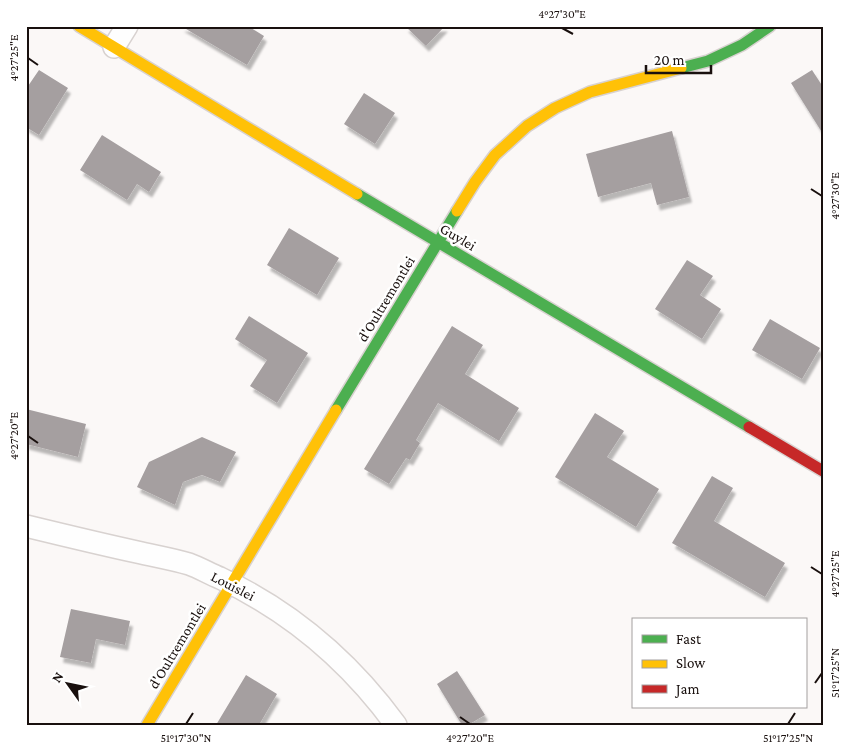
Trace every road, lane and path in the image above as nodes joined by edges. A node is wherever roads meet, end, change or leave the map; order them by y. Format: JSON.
{"nodes":[{"id":1,"x":79,"y":26,"type":"edge"},
{"id":2,"x":127,"y":26,"type":"edge"},
{"id":3,"x":770,"y":26,"type":"edge"},
{"id":4,"x":114,"y":47,"type":"junction"},
{"id":5,"x":437,"y":242,"type":"junction"},
{"id":6,"x":823,"y":471,"type":"edge"},
{"id":7,"x":26,"y":526,"type":"edge"},
{"id":8,"x":232,"y":584,"type":"junction"},
{"id":9,"x":147,"y":725,"type":"edge"},
{"id":10,"x":396,"y":725,"type":"edge"}],
"edges":[{"from":1,"to":4,"type":"street","name":"Guylei"},
{"from":2,"to":4,"type":"street"},
{"from":3,"to":5,"type":"street","name":"d'Oultremontlei"},
{"from":4,"to":5,"type":"street","name":"Guylei"},
{"from":5,"to":6,"type":"street","name":"Guylei"},
{"from":5,"to":8,"type":"street","name":"d'Oultremontlei"},
{"from":7,"to":8,"type":"street","name":"Louislei"},
{"from":8,"to":9,"type":"street","name":"d'Oultremontlei"},
{"from":8,"to":10,"type":"street","name":"Louislei"}]}
